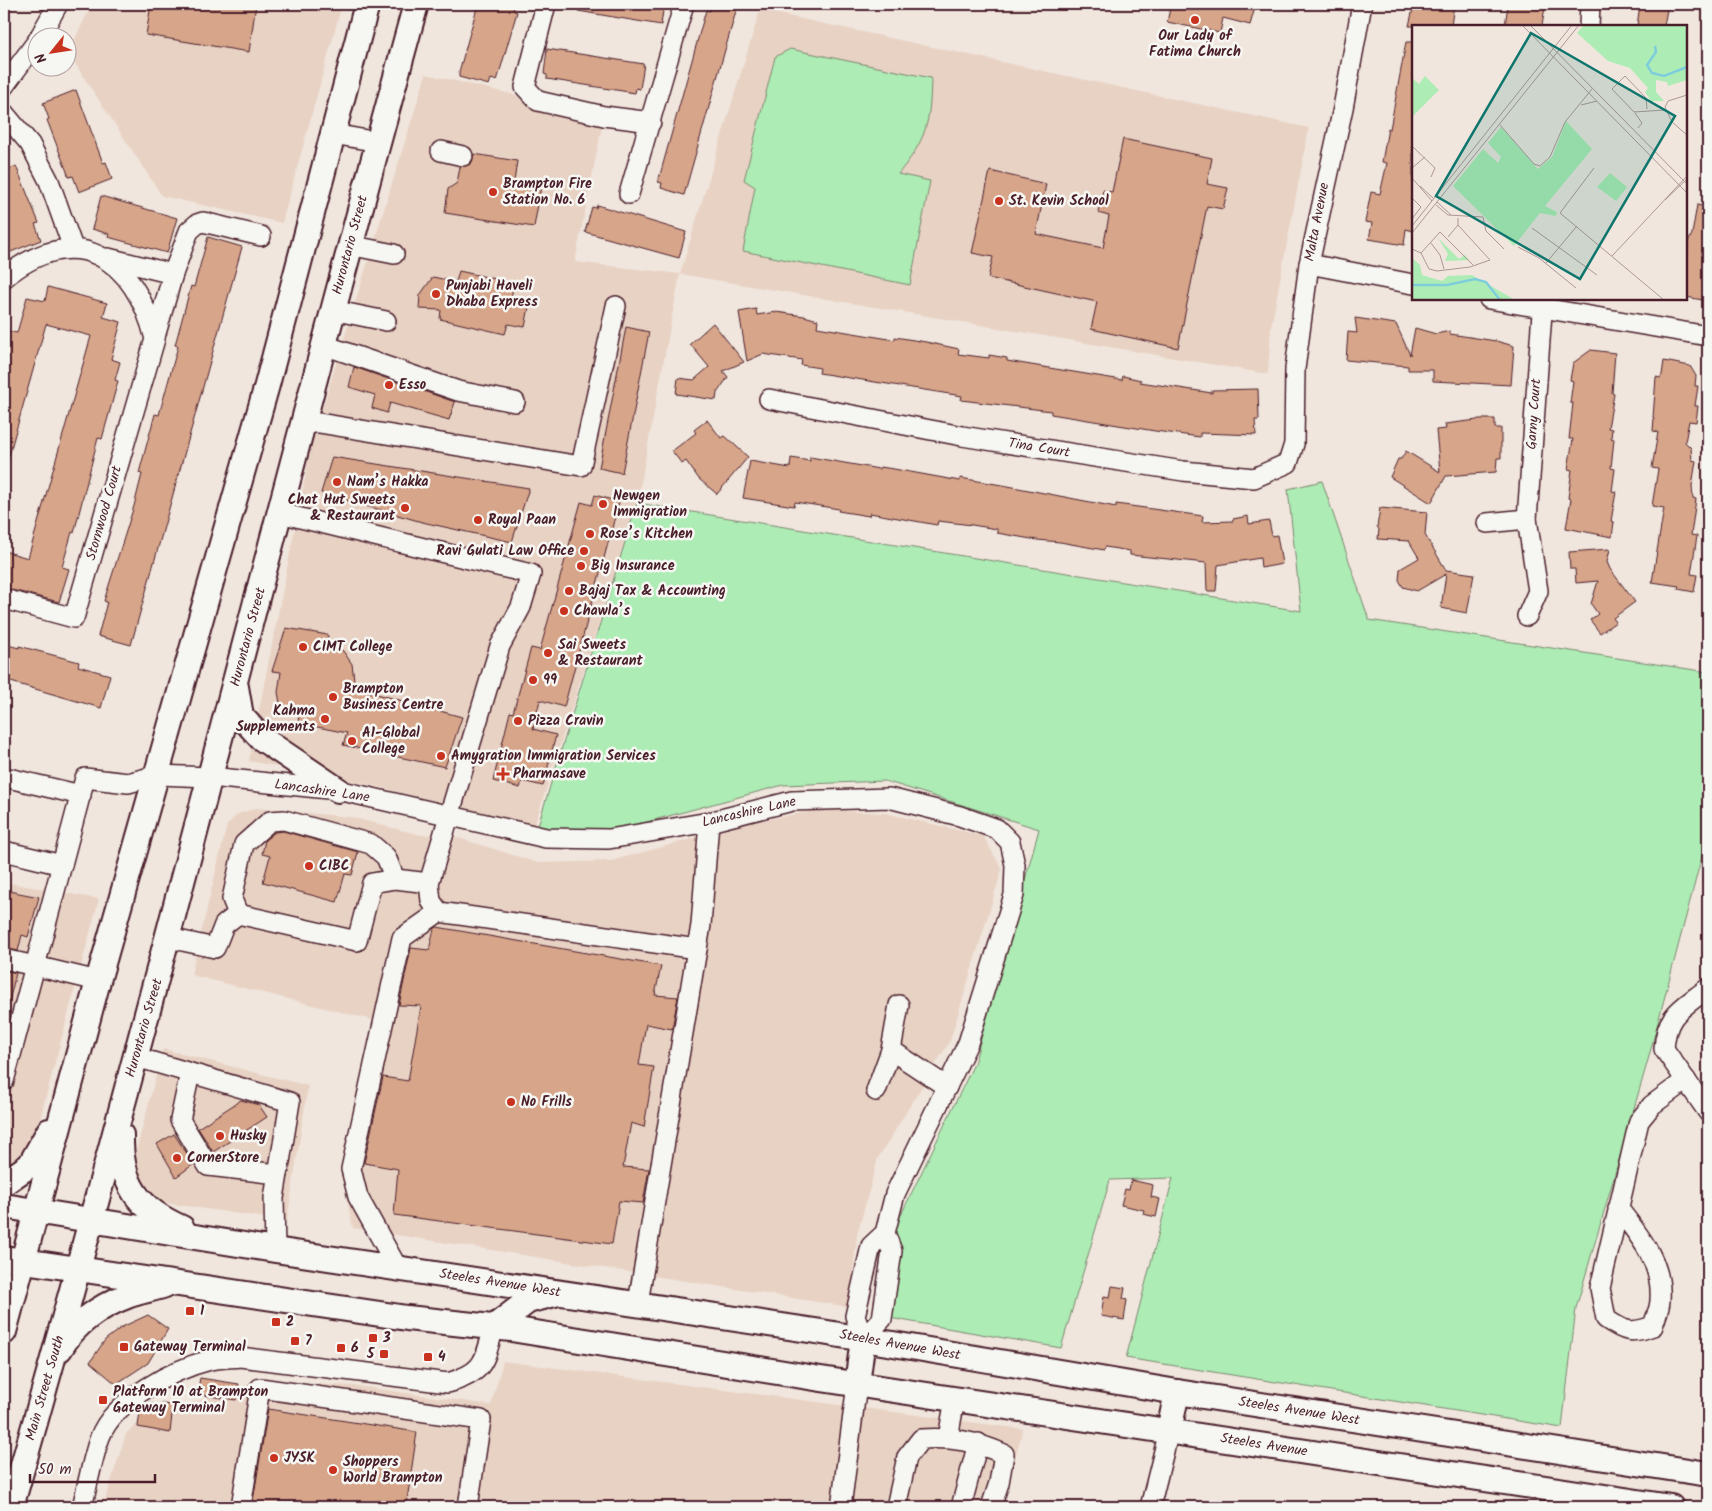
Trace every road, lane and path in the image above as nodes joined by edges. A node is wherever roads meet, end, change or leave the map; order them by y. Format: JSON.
{"nodes":[{"id":1,"x":58,"y":4,"type":"edge"},
{"id":2,"x":367,"y":4,"type":"edge"},
{"id":3,"x":416,"y":4,"type":"edge"},
{"id":4,"x":546,"y":4,"type":"edge"},
{"id":5,"x":684,"y":4,"type":"edge"},
{"id":6,"x":1362,"y":4,"type":"edge"},
{"id":7,"x":1590,"y":4,"type":"edge"},
{"id":8,"x":1589,"y":25,"type":"edge"},
{"id":9,"x":44,"y":28,"type":"edge"},
{"id":10,"x":28,"y":53,"type":"edge"},
{"id":11,"x":4,"y":86,"type":"edge"},
{"id":12,"x":4,"y":113,"type":"edge"},
{"id":13,"x":651,"y":122,"type":"junction"},
{"id":14,"x":333,"y":134,"type":"junction"},
{"id":15,"x":378,"y":142,"type":"junction"},
{"id":16,"x":441,"y":151,"type":"dead end"},
{"id":17,"x":462,"y":156,"type":"dead end"},
{"id":18,"x":629,"y":194,"type":"dead end"},
{"id":19,"x":262,"y":236,"type":"dead end"},
{"id":20,"x":350,"y":245,"type":"junction"},
{"id":21,"x":73,"y":248,"type":"junction"},
{"id":22,"x":394,"y":254,"type":"dead end"},
{"id":23,"x":95,"y":255,"type":"junction"},
{"id":24,"x":1309,"y":264,"type":"junction"},
{"id":25,"x":173,"y":274,"type":"junction"},
{"id":26,"x":4,"y":278,"type":"edge"},
{"id":27,"x":1412,"y":284,"type":"edge"},
{"id":28,"x":1500,"y":300,"type":"edge"},
{"id":29,"x":1542,"y":304,"type":"edge"},
{"id":30,"x":616,"y":306,"type":"dead end"},
{"id":31,"x":332,"y":310,"type":"junction"},
{"id":32,"x":386,"y":320,"type":"dead end"},
{"id":33,"x":1708,"y":336,"type":"edge"},
{"id":34,"x":155,"y":339,"type":"junction"},
{"id":35,"x":324,"y":345,"type":"junction"},
{"id":36,"x":770,"y":398,"type":"dead end"},
{"id":37,"x":516,"y":402,"type":"dead end"},
{"id":38,"x":303,"y":423,"type":"junction"},
{"id":39,"x":1294,"y":444,"type":"joint"},
{"id":40,"x":280,"y":513,"type":"junction"},
{"id":41,"x":1526,"y":519,"type":"junction"},
{"id":42,"x":1488,"y":523,"type":"dead end"},
{"id":43,"x":4,"y":599,"type":"edge"},
{"id":44,"x":1527,"y":616,"type":"dead end"},
{"id":45,"x":236,"y":683,"type":"junction"},
{"id":46,"x":4,"y":776,"type":"edge"},
{"id":47,"x":158,"y":776,"type":"junction"},
{"id":48,"x":210,"y":777,"type":"junction"},
{"id":49,"x":338,"y":790,"type":"junction"},
{"id":50,"x":81,"y":795,"type":"junction"},
{"id":51,"x":450,"y":815,"type":"junction"},
{"id":52,"x":709,"y":822,"type":"junction"},
{"id":53,"x":4,"y":851,"type":"edge"},
{"id":54,"x":62,"y":865,"type":"junction"},
{"id":55,"x":395,"y":879,"type":"junction"},
{"id":56,"x":429,"y":883,"type":"junction"},
{"id":57,"x":439,"y":912,"type":"junction"},
{"id":58,"x":238,"y":914,"type":"junction"},
{"id":59,"x":169,"y":938,"type":"junction"},
{"id":60,"x":697,"y":950,"type":"junction"},
{"id":61,"x":4,"y":959,"type":"edge"},
{"id":62,"x":35,"y":966,"type":"junction"},
{"id":63,"x":98,"y":981,"type":"junction"},
{"id":64,"x":1708,"y":988,"type":"edge"},
{"id":65,"x":899,"y":1005,"type":"dead end"},
{"id":66,"x":891,"y":1050,"type":"junction"},
{"id":67,"x":136,"y":1057,"type":"junction"},
{"id":68,"x":190,"y":1073,"type":"junction"},
{"id":69,"x":1686,"y":1080,"type":"junction"},
{"id":70,"x":4,"y":1081,"type":"edge"},
{"id":71,"x":947,"y":1087,"type":"junction"},
{"id":72,"x":876,"y":1091,"type":"dead end"},
{"id":73,"x":66,"y":1101,"type":"junction"},
{"id":74,"x":122,"y":1106,"type":"junction"},
{"id":75,"x":1708,"y":1112,"type":"edge"},
{"id":76,"x":278,"y":1174,"type":"junction"},
{"id":77,"x":4,"y":1183,"type":"edge"},
{"id":78,"x":4,"y":1206,"type":"edge"},
{"id":79,"x":1618,"y":1208,"type":"junction"},
{"id":80,"x":36,"y":1211,"type":"junction"},
{"id":81,"x":91,"y":1220,"type":"junction"},
{"id":82,"x":885,"y":1234,"type":"junction"},
{"id":83,"x":204,"y":1238,"type":"junction"},
{"id":84,"x":275,"y":1250,"type":"junction"},
{"id":85,"x":13,"y":1259,"type":"edge"},
{"id":86,"x":397,"y":1267,"type":"junction"},
{"id":87,"x":77,"y":1269,"type":"junction"},
{"id":88,"x":171,"y":1283,"type":"junction"},
{"id":89,"x":562,"y":1292,"type":"junction"},
{"id":90,"x":638,"y":1303,"type":"junction"},
{"id":91,"x":494,"y":1327,"type":"junction"},
{"id":92,"x":4,"y":1332,"type":"edge"},
{"id":93,"x":863,"y":1339,"type":"junction"},
{"id":94,"x":53,"y":1361,"type":"junction"},
{"id":95,"x":857,"y":1384,"type":"junction"},
{"id":96,"x":1177,"y":1392,"type":"junction"},
{"id":97,"x":955,"y":1399,"type":"junction"},
{"id":98,"x":1170,"y":1431,"type":"junction"},
{"id":99,"x":948,"y":1438,"type":"junction"},
{"id":100,"x":978,"y":1443,"type":"junction"},
{"id":101,"x":1708,"y":1474,"type":"edge"},
{"id":102,"x":11,"y":1507,"type":"edge"},
{"id":103,"x":82,"y":1507,"type":"edge"},
{"id":104,"x":241,"y":1507,"type":"edge"},
{"id":105,"x":468,"y":1507,"type":"edge"},
{"id":106,"x":841,"y":1507,"type":"edge"},
{"id":107,"x":896,"y":1507,"type":"edge"},
{"id":108,"x":960,"y":1507,"type":"edge"},
{"id":109,"x":991,"y":1507,"type":"edge"},
{"id":110,"x":1150,"y":1507,"type":"edge"},
{"id":111,"x":1671,"y":1507,"type":"edge"}],
"edges":[{"from":1,"to":9,"type":"street"},
{"from":2,"to":14,"type":"main road"},
{"from":3,"to":15,"type":"main road","name":"Hurontario Street"},
{"from":4,"to":13,"type":"street"},
{"from":5,"to":13,"type":"street"},
{"from":6,"to":24,"type":"street","name":"Malta Avenue"},
{"from":7,"to":8,"type":"street"},
{"from":10,"to":11,"type":"street"},
{"from":12,"to":21,"type":"street"},
{"from":13,"to":18,"type":"street"},
{"from":14,"to":15,"type":"street"},
{"from":14,"to":47,"type":"main road"},
{"from":15,"to":20,"type":"main road","name":"Hurontario Street"},
{"from":16,"to":17,"type":"street"},
{"from":19,"to":25,"type":"street","name":"Stornwood Court"},
{"from":20,"to":22,"type":"street"},
{"from":20,"to":31,"type":"main road","name":"Hurontario Street"},
{"from":21,"to":23,"type":"street"},
{"from":21,"to":26,"type":"street"},
{"from":23,"to":25,"type":"street"},
{"from":23,"to":34,"type":"street"},
{"from":24,"to":27,"type":"street"},
{"from":24,"to":39,"type":"street","name":"Malta Avenue"},
{"from":25,"to":34,"type":"street","name":"Stornwood Court"},
{"from":28,"to":29,"type":"street"},
{"from":29,"to":33,"type":"street"},
{"from":29,"to":41,"type":"street","name":"Garny Court"},
{"from":30,"to":38,"type":"street"},
{"from":31,"to":32,"type":"street"},
{"from":31,"to":35,"type":"main road","name":"Hurontario Street"},
{"from":34,"to":43,"type":"street","name":"Stornwood Court"},
{"from":35,"to":37,"type":"street"},
{"from":35,"to":38,"type":"main road","name":"Hurontario Street"},
{"from":36,"to":39,"type":"street","name":"Tina Court"},
{"from":38,"to":40,"type":"main road","name":"Hurontario Street"},
{"from":40,"to":45,"type":"main road","name":"Hurontario Street"},
{"from":40,"to":51,"type":"street"},
{"from":41,"to":42,"type":"street"},
{"from":41,"to":44,"type":"street","name":"Garny Court"},
{"from":45,"to":48,"type":"main road","name":"Hurontario Street"},
{"from":45,"to":49,"type":"main road"},
{"from":46,"to":50,"type":"street"},
{"from":47,"to":48,"type":"street","name":"Lancashire Lane"},
{"from":47,"to":50,"type":"street","name":"Lancashire Lane"},
{"from":47,"to":63,"type":"main road"},
{"from":48,"to":49,"type":"street","name":"Lancashire Lane"},
{"from":48,"to":59,"type":"main road","name":"Hurontario Street"},
{"from":49,"to":51,"type":"street","name":"Lancashire Lane"},
{"from":50,"to":54,"type":"street"},
{"from":51,"to":52,"type":"street","name":"Lancashire Lane"},
{"from":51,"to":56,"type":"street"},
{"from":52,"to":60,"type":"street"},
{"from":52,"to":71,"type":"street","name":"Lancashire Lane"},
{"from":53,"to":54,"type":"street"},
{"from":54,"to":62,"type":"street"},
{"from":55,"to":56,"type":"street"},
{"from":55,"to":58,"type":"street"},
{"from":55,"to":58,"type":"street"},
{"from":56,"to":57,"type":"street"},
{"from":57,"to":60,"type":"street"},
{"from":57,"to":86,"type":"street"},
{"from":58,"to":59,"type":"street"},
{"from":59,"to":67,"type":"main road","name":"Hurontario Street"},
{"from":60,"to":90,"type":"street"},
{"from":61,"to":62,"type":"street"},
{"from":62,"to":63,"type":"street"},
{"from":62,"to":70,"type":"street"},
{"from":63,"to":73,"type":"main road"},
{"from":64,"to":69,"type":"street"},
{"from":65,"to":66,"type":"street"},
{"from":66,"to":71,"type":"street"},
{"from":66,"to":72,"type":"street"},
{"from":67,"to":68,"type":"street"},
{"from":67,"to":74,"type":"main road","name":"Hurontario Street"},
{"from":68,"to":76,"type":"street"},
{"from":68,"to":76,"type":"street"},
{"from":69,"to":75,"type":"street"},
{"from":69,"to":79,"type":"street"},
{"from":71,"to":82,"type":"street","name":"Lancashire Lane"},
{"from":73,"to":77,"type":"main road"},
{"from":73,"to":80,"type":"main road"},
{"from":74,"to":81,"type":"main road","name":"Hurontario Street"},
{"from":74,"to":83,"type":"main road"},
{"from":76,"to":84,"type":"street"},
{"from":78,"to":80,"type":"main road"},
{"from":79,"to":79,"type":"street"},
{"from":80,"to":81,"type":"main road"},
{"from":80,"to":85,"type":"main road"},
{"from":81,"to":83,"type":"main road","name":"Steeles Avenue West"},
{"from":81,"to":87,"type":"main road","name":"Hurontario Street"},
{"from":82,"to":93,"type":"street","name":"Lancashire Lane"},
{"from":82,"to":93,"type":"street","name":"Lancashire Lane"},
{"from":83,"to":84,"type":"main road","name":"Steeles Avenue West"},
{"from":84,"to":86,"type":"main road","name":"Steeles Avenue West"},
{"from":85,"to":87,"type":"main road"},
{"from":85,"to":92,"type":"main road"},
{"from":86,"to":89,"type":"main road","name":"Steeles Avenue West"},
{"from":87,"to":88,"type":"main road"},
{"from":87,"to":94,"type":"main road","name":"Main Street South"},
{"from":88,"to":91,"type":"main road"},
{"from":88,"to":94,"type":"main road"},
{"from":89,"to":90,"type":"main road","name":"Steeles Avenue West"},
{"from":89,"to":91,"type":"main road"},
{"from":90,"to":93,"type":"main road","name":"Steeles Avenue West"},
{"from":91,"to":95,"type":"main road"},
{"from":91,"to":103,"type":"street"},
{"from":93,"to":95,"type":"main road"},
{"from":93,"to":96,"type":"main road","name":"Steeles Avenue West"},
{"from":94,"to":102,"type":"main road","name":"Main Street South"},
{"from":95,"to":97,"type":"main road","name":"Steeles Avenue"},
{"from":95,"to":106,"type":"street"},
{"from":96,"to":98,"type":"main road"},
{"from":96,"to":101,"type":"main road","name":"Steeles Avenue West"},
{"from":97,"to":98,"type":"main road","name":"Steeles Avenue"},
{"from":97,"to":99,"type":"street"},
{"from":98,"to":110,"type":"street"},
{"from":98,"to":111,"type":"main road","name":"Steeles Avenue"},
{"from":99,"to":100,"type":"street"},
{"from":99,"to":107,"type":"street"},
{"from":100,"to":108,"type":"street"},
{"from":100,"to":109,"type":"street"},
{"from":104,"to":105,"type":"street"}]}
